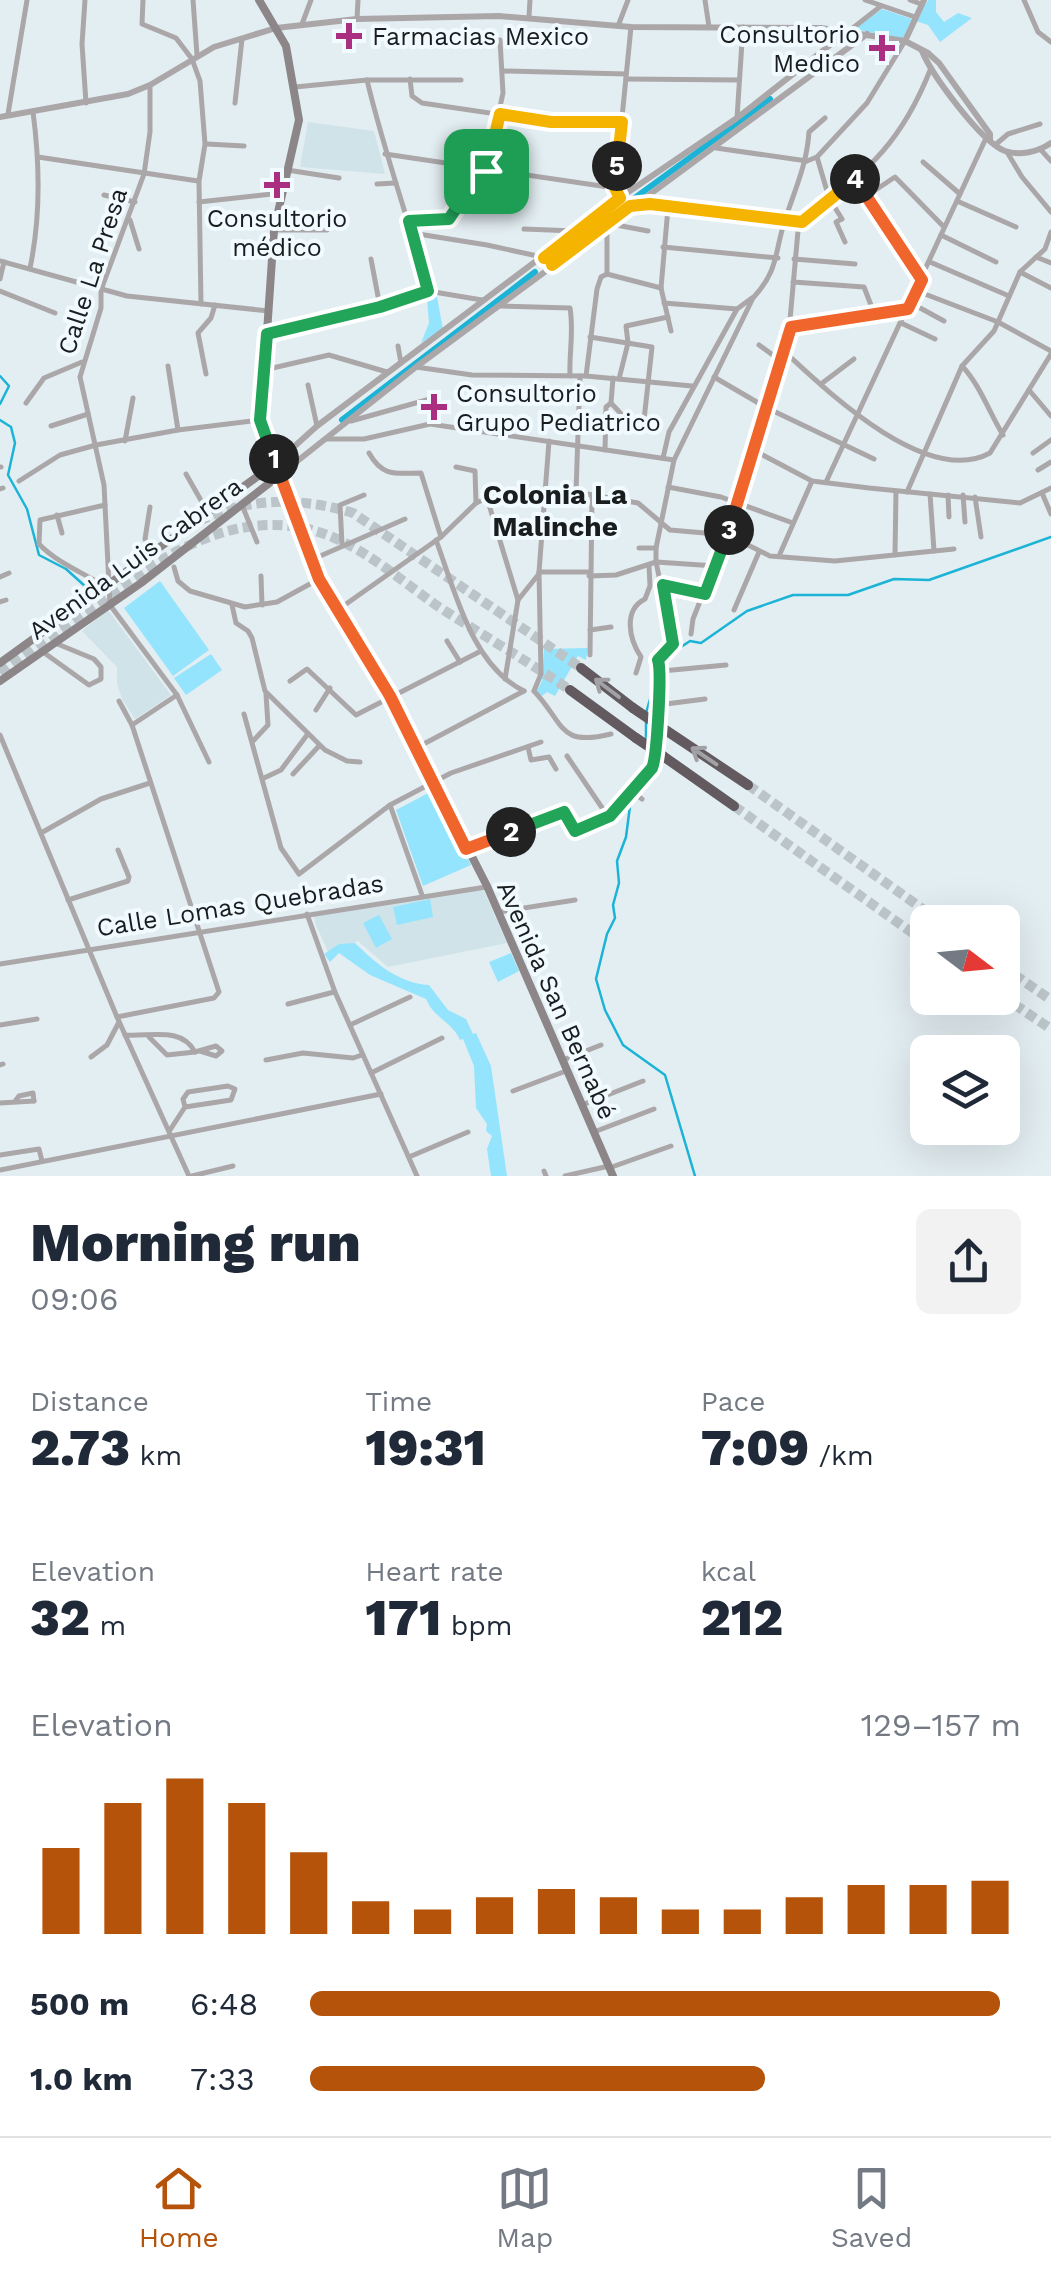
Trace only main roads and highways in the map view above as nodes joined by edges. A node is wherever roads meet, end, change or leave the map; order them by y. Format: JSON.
{"nodes":[{"id":1,"x":260,"y":0,"type":"edge"},
{"id":2,"x":276,"y":464,"type":"junction"},
{"id":3,"x":280,"y":474,"type":"junction"},
{"id":4,"x":0,"y":663,"type":"edge"},
{"id":5,"x":581,"y":668,"type":"tunnel mouth"},
{"id":6,"x":0,"y":681,"type":"edge"},
{"id":7,"x":570,"y":690,"type":"tunnel mouth"},
{"id":8,"x":748,"y":785,"type":"tunnel mouth"},
{"id":9,"x":734,"y":806,"type":"tunnel mouth"},
{"id":10,"x":610,"y":1170,"type":"edge"}],
"edges":[{"from":1,"to":2,"type":"main road","name":"Avenida San Bernabé"},
{"from":2,"to":3,"type":"main road","name":"Avenida San Bernabé"},
{"from":2,"to":4,"type":"main road","name":"Avenida Luis Cabrera"},
{"from":3,"to":6,"type":"main road","name":"Avenida Luis Cabrera"},
{"from":3,"to":10,"type":"main road","name":"Avenida San Bernabé"},
{"from":8,"to":5,"type":"highway","one_way":true,"bridge":true},
{"from":7,"to":9,"type":"highway","bridge":true}]}
